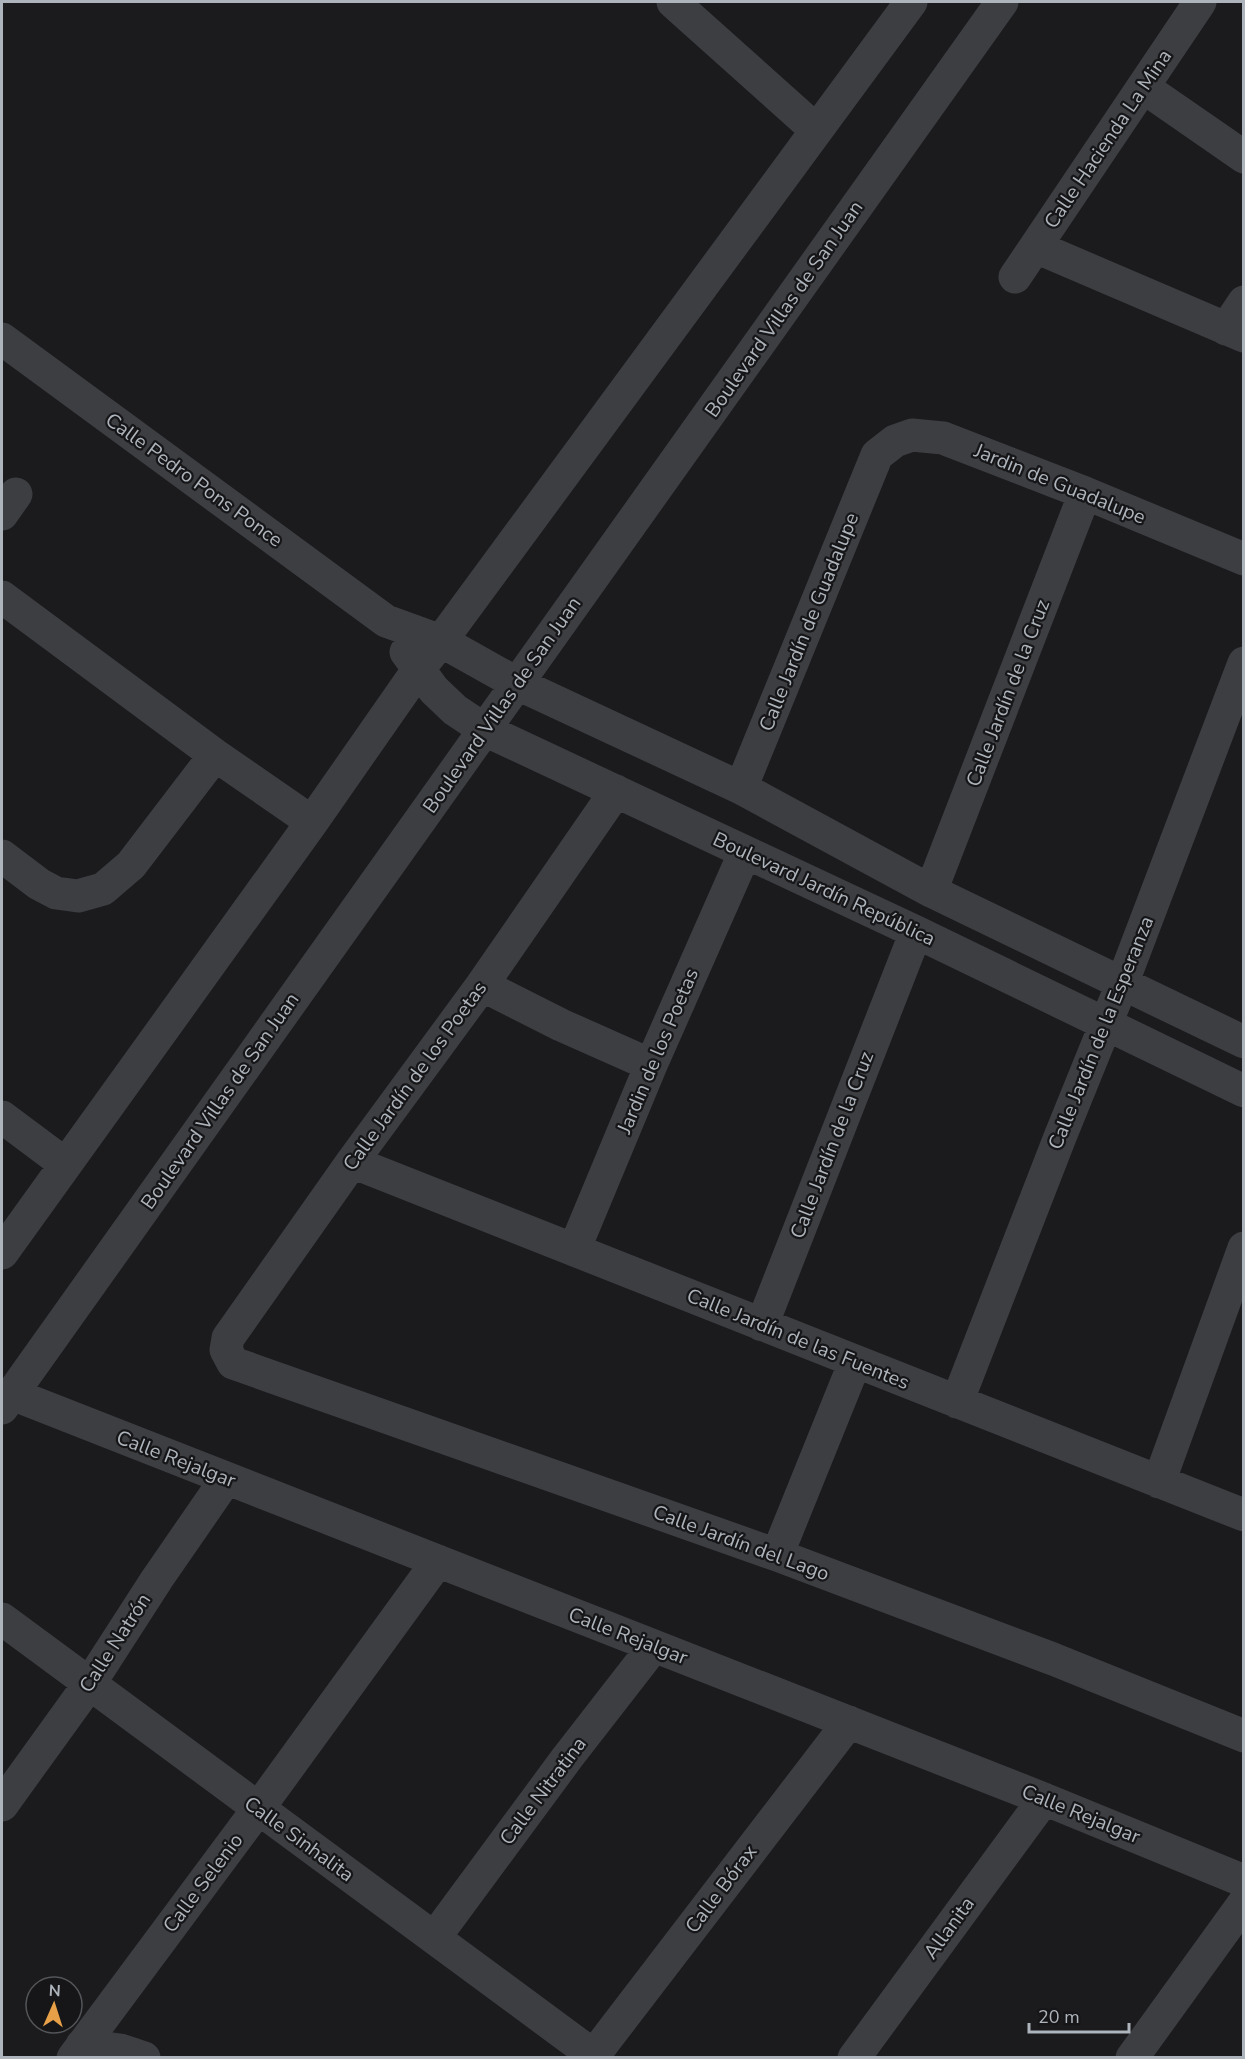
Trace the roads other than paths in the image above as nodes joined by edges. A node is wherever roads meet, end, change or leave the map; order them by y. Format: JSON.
{"nodes":[{"id":1,"x":673,"y":2,"type":"edge"},
{"id":2,"x":911,"y":2,"type":"edge"},
{"id":3,"x":1002,"y":2,"type":"edge"},
{"id":4,"x":1200,"y":2,"type":"edge"},
{"id":5,"x":1143,"y":87,"type":"junction"},
{"id":6,"x":816,"y":130,"type":"junction"},
{"id":7,"x":1244,"y":157,"type":"edge"},
{"id":8,"x":1036,"y":246,"type":"junction"},
{"id":9,"x":1015,"y":277,"type":"dead end"},
{"id":10,"x":1244,"y":302,"type":"edge"},
{"id":11,"x":1235,"y":333,"type":"edge"},
{"id":12,"x":2,"y":339,"type":"edge"},
{"id":13,"x":877,"y":455,"type":"joint"},
{"id":14,"x":1085,"y":493,"type":"junction"},
{"id":15,"x":1244,"y":559,"type":"edge"},
{"id":16,"x":2,"y":597,"type":"edge"},
{"id":17,"x":386,"y":621,"type":"junction"},
{"id":18,"x":441,"y":641,"type":"junction"},
{"id":19,"x":1244,"y":663,"type":"edge"},
{"id":20,"x":418,"y":669,"type":"junction"},
{"id":21,"x":518,"y":684,"type":"junction"},
{"id":22,"x":485,"y":729,"type":"junction"},
{"id":23,"x":215,"y":755,"type":"junction"},
{"id":24,"x":741,"y":788,"type":"junction"},
{"id":25,"x":616,"y":791,"type":"junction"},
{"id":26,"x":312,"y":822,"type":"junction"},
{"id":27,"x":745,"y":852,"type":"junction"},
{"id":28,"x":2,"y":856,"type":"edge"},
{"id":29,"x":931,"y":891,"type":"junction"},
{"id":30,"x":916,"y":932,"type":"junction"},
{"id":31,"x":1122,"y":984,"type":"junction"},
{"id":32,"x":482,"y":985,"type":"junction"},
{"id":33,"x":1106,"y":1024,"type":"junction"},
{"id":34,"x":1244,"y":1042,"type":"edge"},
{"id":35,"x":651,"y":1065,"type":"junction"},
{"id":36,"x":1244,"y":1091,"type":"edge"},
{"id":37,"x":2,"y":1117,"type":"edge"},
{"id":38,"x":352,"y":1162,"type":"junction"},
{"id":39,"x":65,"y":1164,"type":"junction"},
{"id":40,"x":1244,"y":1248,"type":"edge"},
{"id":41,"x":574,"y":1251,"type":"junction"},
{"id":42,"x":2,"y":1253,"type":"edge"},
{"id":43,"x":762,"y":1325,"type":"junction"},
{"id":44,"x":855,"y":1362,"type":"junction"},
{"id":45,"x":233,"y":1363,"type":"joint"},
{"id":46,"x":7,"y":1401,"type":"edge"},
{"id":47,"x":957,"y":1402,"type":"junction"},
{"id":48,"x":226,"y":1479,"type":"junction"},
{"id":49,"x":1159,"y":1482,"type":"junction"},
{"id":50,"x":1244,"y":1515,"type":"edge"},
{"id":51,"x":777,"y":1555,"type":"junction"},
{"id":52,"x":438,"y":1561,"type":"junction"},
{"id":53,"x":2,"y":1619,"type":"edge"},
{"id":54,"x":654,"y":1646,"type":"junction"},
{"id":55,"x":90,"y":1683,"type":"junction"},
{"id":56,"x":849,"y":1722,"type":"junction"},
{"id":57,"x":1244,"y":1736,"type":"edge"},
{"id":58,"x":1044,"y":1799,"type":"junction"},
{"id":59,"x":2,"y":1805,"type":"edge"},
{"id":60,"x":258,"y":1809,"type":"junction"},
{"id":61,"x":1244,"y":1881,"type":"edge"},
{"id":62,"x":1244,"y":1903,"type":"edge"},
{"id":63,"x":435,"y":1937,"type":"junction"},
{"id":64,"x":77,"y":2051,"type":"edge"},
{"id":65,"x":596,"y":2056,"type":"edge"},
{"id":66,"x":144,"y":2058,"type":"edge"},
{"id":67,"x":854,"y":2058,"type":"edge"},
{"id":68,"x":1132,"y":2058,"type":"edge"}],
"edges":[{"from":1,"to":6,"type":"street"},
{"from":2,"to":6,"type":"street"},
{"from":3,"to":21,"type":"street","name":"Boulevard Villas de San Juan"},
{"from":4,"to":5,"type":"street","name":"Calle Hacienda La Mina"},
{"from":5,"to":7,"type":"street"},
{"from":5,"to":8,"type":"street","name":"Calle Hacienda La Mina"},
{"from":6,"to":18,"type":"street"},
{"from":8,"to":9,"type":"street","name":"Calle Hacienda La Mina"},
{"from":8,"to":11,"type":"street"},
{"from":10,"to":11,"type":"street"},
{"from":12,"to":17,"type":"street","name":"Calle Pedro Pons Ponce"},
{"from":13,"to":14,"type":"street","name":"Jardin de Guadalupe"},
{"from":13,"to":24,"type":"street","name":"Calle Jardín de Guadalupe"},
{"from":14,"to":15,"type":"street","name":"Jardin de Guadalupe"},
{"from":14,"to":29,"type":"street","name":"Calle Jardín de la Cruz"},
{"from":16,"to":23,"type":"street"},
{"from":17,"to":18,"type":"street","name":"Calle Pedro Pons Ponce"},
{"from":17,"to":20,"type":"street","name":"Calle Pedro Pons Ponce"},
{"from":18,"to":20,"type":"street"},
{"from":18,"to":21,"type":"street"},
{"from":19,"to":31,"type":"street","name":"Calle Jardín de la Esperanza"},
{"from":20,"to":22,"type":"street","name":"Boulevard Jardín República"},
{"from":20,"to":26,"type":"street"},
{"from":21,"to":22,"type":"street","name":"Boulevard Villas de San Juan"},
{"from":21,"to":24,"type":"street"},
{"from":22,"to":25,"type":"street","name":"Boulevard Jardín República"},
{"from":22,"to":46,"type":"street","name":"Boulevard Villas de San Juan"},
{"from":23,"to":26,"type":"street"},
{"from":23,"to":28,"type":"street"},
{"from":24,"to":29,"type":"street"},
{"from":25,"to":27,"type":"street","name":"Boulevard Jardín República"},
{"from":25,"to":32,"type":"street","name":"Calle Jardín de los Poetas"},
{"from":26,"to":39,"type":"street"},
{"from":27,"to":30,"type":"street","name":"Boulevard Jardín República"},
{"from":27,"to":35,"type":"street","name":"Jardin de los Poetas"},
{"from":29,"to":31,"type":"street"},
{"from":30,"to":33,"type":"street","name":"Boulevard Jardín República"},
{"from":30,"to":43,"type":"street","name":"Calle Jardín de la Cruz"},
{"from":31,"to":33,"type":"street","name":"Calle Jardín de la Esperanza"},
{"from":31,"to":34,"type":"street"},
{"from":32,"to":35,"type":"street"},
{"from":32,"to":38,"type":"street","name":"Calle Jardín de los Poetas"},
{"from":33,"to":36,"type":"street","name":"Boulevard Jardín República"},
{"from":33,"to":47,"type":"street","name":"Calle Jardín de la Esperanza"},
{"from":35,"to":41,"type":"street","name":"Jardin de los Poetas"},
{"from":37,"to":39,"type":"street"},
{"from":38,"to":41,"type":"street","name":"Calle Jardín de las Fuentes"},
{"from":38,"to":45,"type":"street","name":"Calle Jardín de los Poetas"},
{"from":39,"to":42,"type":"street"},
{"from":40,"to":49,"type":"street"},
{"from":41,"to":43,"type":"street","name":"Calle Jardín de las Fuentes"},
{"from":43,"to":44,"type":"street","name":"Calle Jardín de las Fuentes"},
{"from":44,"to":47,"type":"street","name":"Calle Jardín de las Fuentes"},
{"from":44,"to":51,"type":"street"},
{"from":45,"to":51,"type":"street","name":"Calle Jardín del Lago"},
{"from":46,"to":48,"type":"street","name":"Calle Rejalgar"},
{"from":47,"to":49,"type":"street","name":"Calle Jardín de las Fuentes"},
{"from":48,"to":52,"type":"street","name":"Calle Rejalgar"},
{"from":48,"to":55,"type":"street","name":"Calle Natrón"},
{"from":49,"to":50,"type":"street","name":"Calle Jardín de las Fuentes"},
{"from":51,"to":57,"type":"street","name":"Calle Jardín del Lago"},
{"from":52,"to":54,"type":"street","name":"Calle Rejalgar"},
{"from":52,"to":60,"type":"street","name":"Calle Selenio"},
{"from":53,"to":55,"type":"street","name":"Calle Sinhalita"},
{"from":54,"to":56,"type":"street","name":"Calle Rejalgar"},
{"from":54,"to":63,"type":"street","name":"Calle Nitratina"},
{"from":55,"to":59,"type":"street","name":"Calle Natrón"},
{"from":55,"to":60,"type":"street","name":"Calle Sinhalita"},
{"from":56,"to":58,"type":"street","name":"Calle Rejalgar"},
{"from":56,"to":65,"type":"street","name":"Calle Bórax"},
{"from":58,"to":61,"type":"street","name":"Calle Rejalgar"},
{"from":58,"to":67,"type":"street","name":"Allanita"},
{"from":60,"to":63,"type":"street","name":"Calle Sinhalita"},
{"from":60,"to":64,"type":"street","name":"Calle Selenio"},
{"from":62,"to":68,"type":"street"},
{"from":63,"to":65,"type":"street","name":"Calle Sinhalita"},
{"from":64,"to":66,"type":"street"}]}
